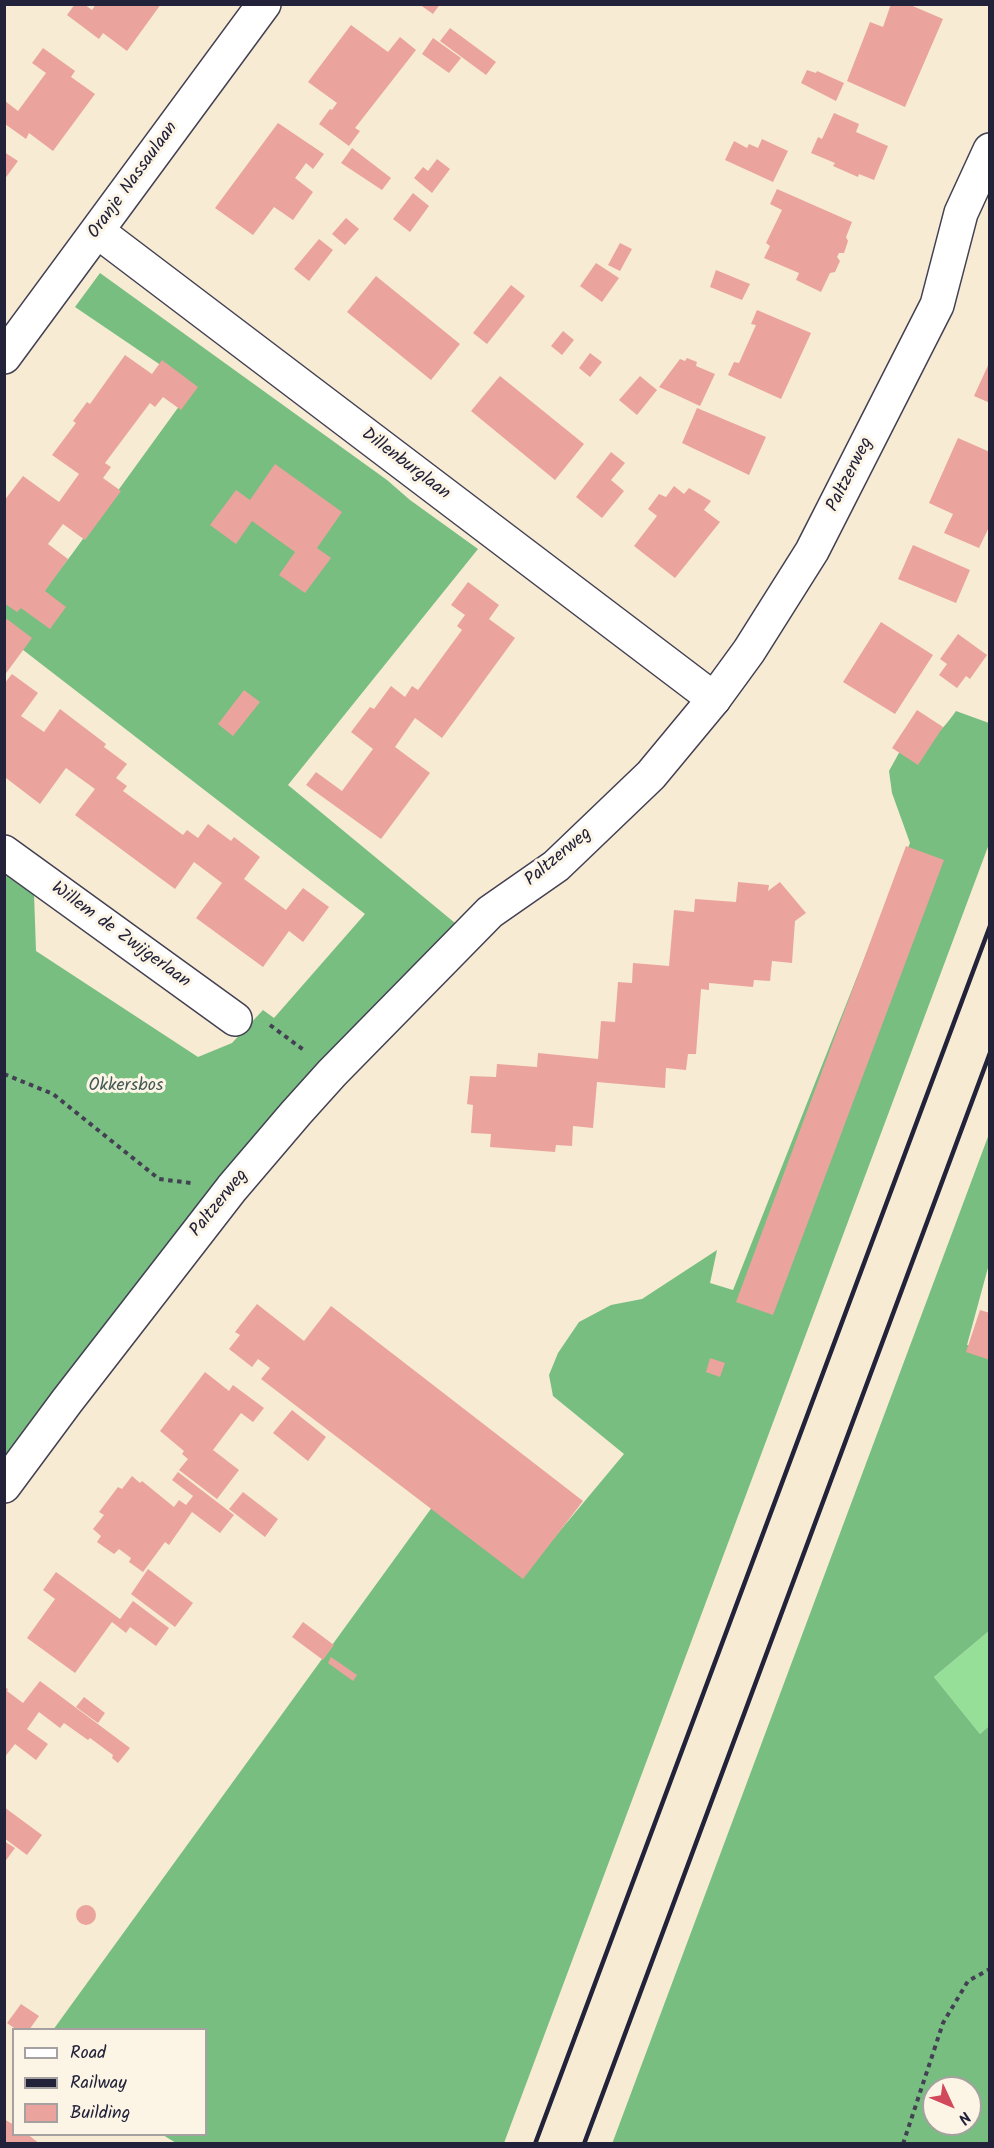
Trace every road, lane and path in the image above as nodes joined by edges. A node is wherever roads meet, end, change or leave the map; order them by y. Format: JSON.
{"nodes":[{"id":1,"x":264,"y":4,"type":"edge"},
{"id":2,"x":990,"y":150,"type":"edge"},
{"id":3,"x":97,"y":231,"type":"junction"},
{"id":4,"x":4,"y":357,"type":"edge"},
{"id":5,"x":714,"y":699,"type":"junction"},
{"id":6,"x":4,"y":852,"type":"edge"},
{"id":7,"x":235,"y":1019,"type":"joint"},
{"id":8,"x":332,"y":1073,"type":"junction"},
{"id":9,"x":4,"y":1074,"type":"edge"},
{"id":10,"x":232,"y":1188,"type":"junction"},
{"id":11,"x":4,"y":1486,"type":"edge"},
{"id":12,"x":990,"y":1969,"type":"edge"},
{"id":13,"x":903,"y":2144,"type":"edge"}],
"edges":[{"from":1,"to":3,"type":"street","name":"Oranje Nassaulaan"},
{"from":2,"to":5,"type":"street","name":"Paltzerweg"},
{"from":3,"to":4,"type":"street","name":"Oranje Nassaulaan"},
{"from":3,"to":5,"type":"street","name":"Dillenburglaan"},
{"from":5,"to":8,"type":"street","name":"Paltzerweg"},
{"from":6,"to":7,"type":"street","name":"Willem de Zwijgerlaan"},
{"from":7,"to":8,"type":"path"},
{"from":8,"to":10,"type":"street","name":"Paltzerweg"},
{"from":9,"to":10,"type":"path"},
{"from":10,"to":11,"type":"street","name":"Paltzerweg"},
{"from":12,"to":13,"type":"path"}]}
